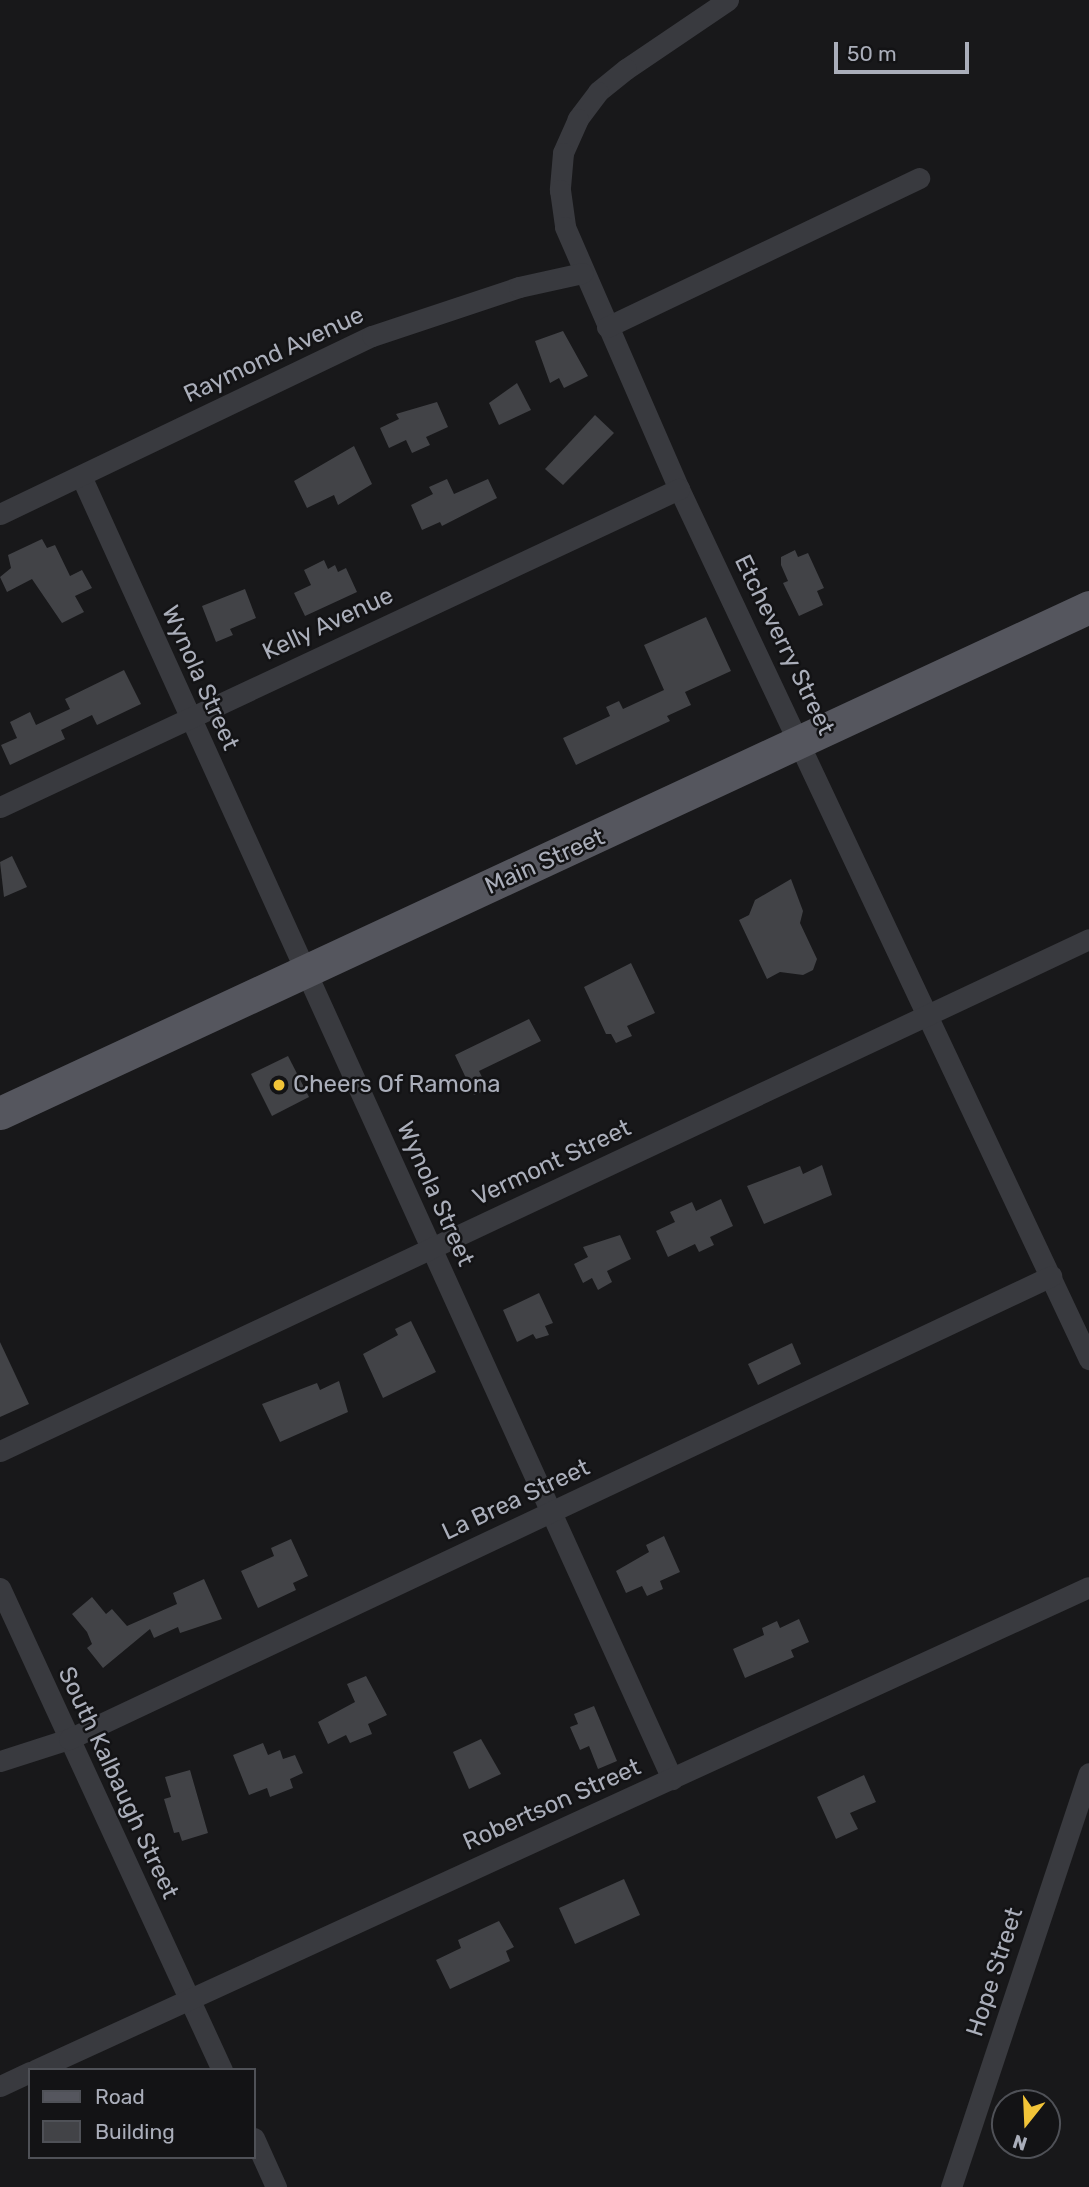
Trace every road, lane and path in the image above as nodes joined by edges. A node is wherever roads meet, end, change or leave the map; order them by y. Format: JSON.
{"nodes":[{"id":1,"x":728,"y":0,"type":"edge"},
{"id":2,"x":919,"y":178,"type":"dead end"},
{"id":3,"x":582,"y":273,"type":"junction"},
{"id":4,"x":607,"y":327,"type":"junction"},
{"id":5,"x":81,"y":476,"type":"junction"},
{"id":6,"x":679,"y":489,"type":"junction"},
{"id":7,"x":0,"y":514,"type":"edge"},
{"id":8,"x":1089,"y":607,"type":"edge"},
{"id":9,"x":189,"y":717,"type":"junction"},
{"id":10,"x":801,"y":741,"type":"junction"},
{"id":11,"x":0,"y":807,"type":"edge"},
{"id":12,"x":1089,"y":939,"type":"edge"},
{"id":13,"x":305,"y":969,"type":"junction"},
{"id":14,"x":926,"y":1016,"type":"junction"},
{"id":15,"x":0,"y":1113,"type":"edge"},
{"id":16,"x":431,"y":1248,"type":"junction"},
{"id":17,"x":1051,"y":1276,"type":"junction"},
{"id":18,"x":1089,"y":1359,"type":"edge"},
{"id":19,"x":0,"y":1451,"type":"edge"},
{"id":20,"x":551,"y":1512,"type":"junction"},
{"id":21,"x":1089,"y":1587,"type":"edge"},
{"id":22,"x":0,"y":1588,"type":"edge"},
{"id":23,"x":69,"y":1739,"type":"junction"},
{"id":24,"x":0,"y":1761,"type":"edge"},
{"id":25,"x":1089,"y":1773,"type":"edge"},
{"id":26,"x":673,"y":1779,"type":"junction"},
{"id":27,"x":189,"y":1999,"type":"junction"},
{"id":28,"x":39,"y":2068,"type":"edge"},
{"id":29,"x":221,"y":2068,"type":"edge"},
{"id":30,"x":28,"y":2073,"type":"edge"},
{"id":31,"x":0,"y":2086,"type":"edge"},
{"id":32,"x":256,"y":2142,"type":"edge"},
{"id":33,"x":276,"y":2187,"type":"edge"},
{"id":34,"x":951,"y":2187,"type":"edge"}],
"edges":[{"from":1,"to":3,"type":"street","name":"Etcheverry Street"},
{"from":2,"to":4,"type":"street"},
{"from":3,"to":4,"type":"street","name":"Etcheverry Street"},
{"from":3,"to":5,"type":"street","name":"Raymond Avenue"},
{"from":4,"to":6,"type":"street","name":"Etcheverry Street"},
{"from":5,"to":7,"type":"street","name":"Raymond Avenue"},
{"from":5,"to":9,"type":"street","name":"Wynola Street"},
{"from":6,"to":9,"type":"street","name":"Kelly Avenue"},
{"from":6,"to":10,"type":"street","name":"Etcheverry Street"},
{"from":8,"to":10,"type":"main road","name":"Main Street"},
{"from":9,"to":11,"type":"street","name":"Kelly Avenue"},
{"from":9,"to":13,"type":"street","name":"Wynola Street"},
{"from":10,"to":13,"type":"main road","name":"Main Street"},
{"from":10,"to":14,"type":"street","name":"Etcheverry Street"},
{"from":12,"to":14,"type":"street","name":"Vermont Street"},
{"from":13,"to":15,"type":"main road","name":"Main Street"},
{"from":13,"to":16,"type":"street","name":"Wynola Street"},
{"from":14,"to":16,"type":"street","name":"Vermont Street"},
{"from":14,"to":17,"type":"street","name":"Etcheverry Street"},
{"from":16,"to":19,"type":"street","name":"Vermont Street"},
{"from":16,"to":20,"type":"street","name":"Wynola Street"},
{"from":17,"to":18,"type":"street","name":"Etcheverry Street"},
{"from":17,"to":20,"type":"street","name":"La Brea Street"},
{"from":20,"to":23,"type":"street","name":"La Brea Street"},
{"from":20,"to":26,"type":"street","name":"Wynola Street"},
{"from":21,"to":26,"type":"street","name":"Robertson Street"},
{"from":22,"to":23,"type":"street","name":"South Kalbaugh Street"},
{"from":23,"to":24,"type":"street","name":"La Brea Street"},
{"from":23,"to":27,"type":"street","name":"South Kalbaugh Street"},
{"from":25,"to":34,"type":"street","name":"Hope Street"},
{"from":26,"to":27,"type":"street","name":"Robertson Street"},
{"from":27,"to":28,"type":"street","name":"Robertson Street"},
{"from":27,"to":29,"type":"street","name":"South Kalbaugh Street"},
{"from":30,"to":31,"type":"street"},
{"from":32,"to":33,"type":"street"}]}
